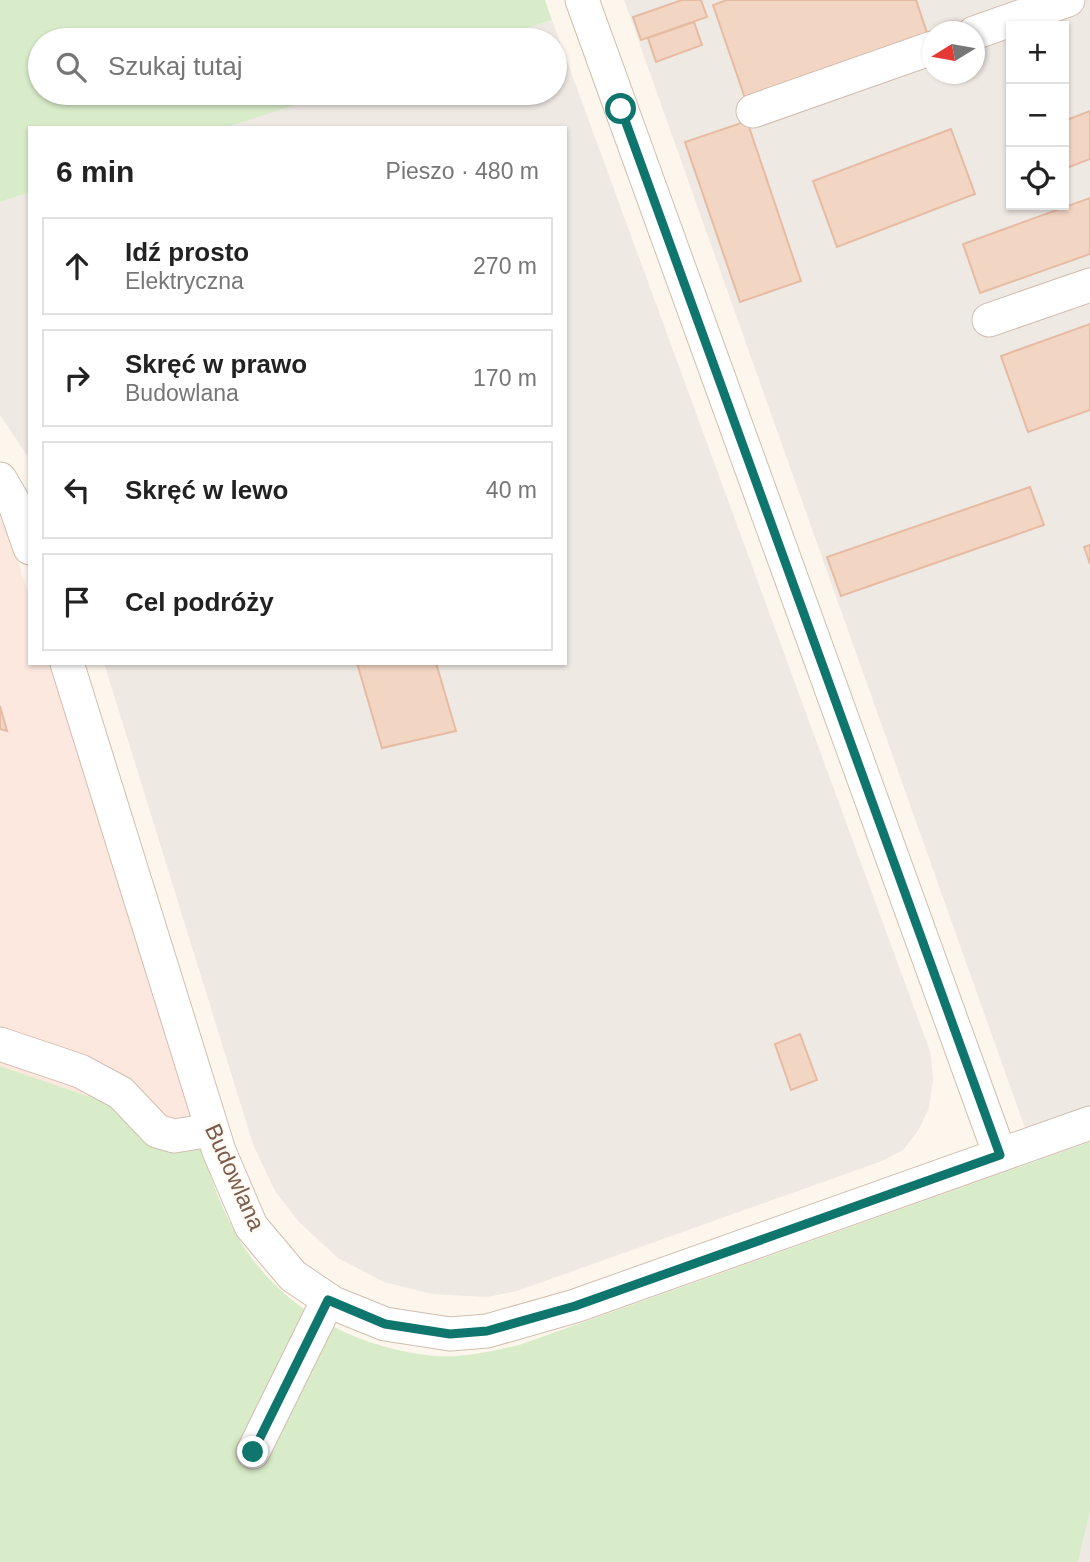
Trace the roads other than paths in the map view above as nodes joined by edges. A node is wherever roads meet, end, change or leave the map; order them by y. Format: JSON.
{"nodes":[{"id":1,"x":582,"y":0,"type":"edge"},
{"id":2,"x":1068,"y":0,"type":"edge"},
{"id":3,"x":985,"y":29,"type":"edge"},
{"id":4,"x":922,"y":52,"type":"edge"},
{"id":5,"x":753,"y":111,"type":"dead end"},
{"id":6,"x":1090,"y":285,"type":"edge"},
{"id":7,"x":989,"y":320,"type":"dead end"},
{"id":8,"x":0,"y":479,"type":"edge"},
{"id":9,"x":28,"y":542,"type":"edge"},
{"id":10,"x":68,"y":665,"type":"edge"},
{"id":11,"x":0,"y":1044,"type":"edge"},
{"id":12,"x":1090,"y":1124,"type":"edge"},
{"id":13,"x":212,"y":1130,"type":"junction"},
{"id":14,"x":1000,"y":1155,"type":"junction"},
{"id":15,"x":328,"y":1300,"type":"junction"},
{"id":16,"x":253,"y":1452,"type":"dead end"}],
"edges":[{"from":1,"to":14,"type":"street"},
{"from":2,"to":3,"type":"street"},
{"from":4,"to":5,"type":"street"},
{"from":6,"to":7,"type":"street"},
{"from":8,"to":9,"type":"street"},
{"from":10,"to":13,"type":"street","name":"Budowlana"},
{"from":11,"to":13,"type":"street"},
{"from":12,"to":14,"type":"street","name":"Budowlana"},
{"from":13,"to":15,"type":"street","name":"Budowlana"},
{"from":14,"to":15,"type":"street","name":"Budowlana"},
{"from":15,"to":16,"type":"street"}]}
